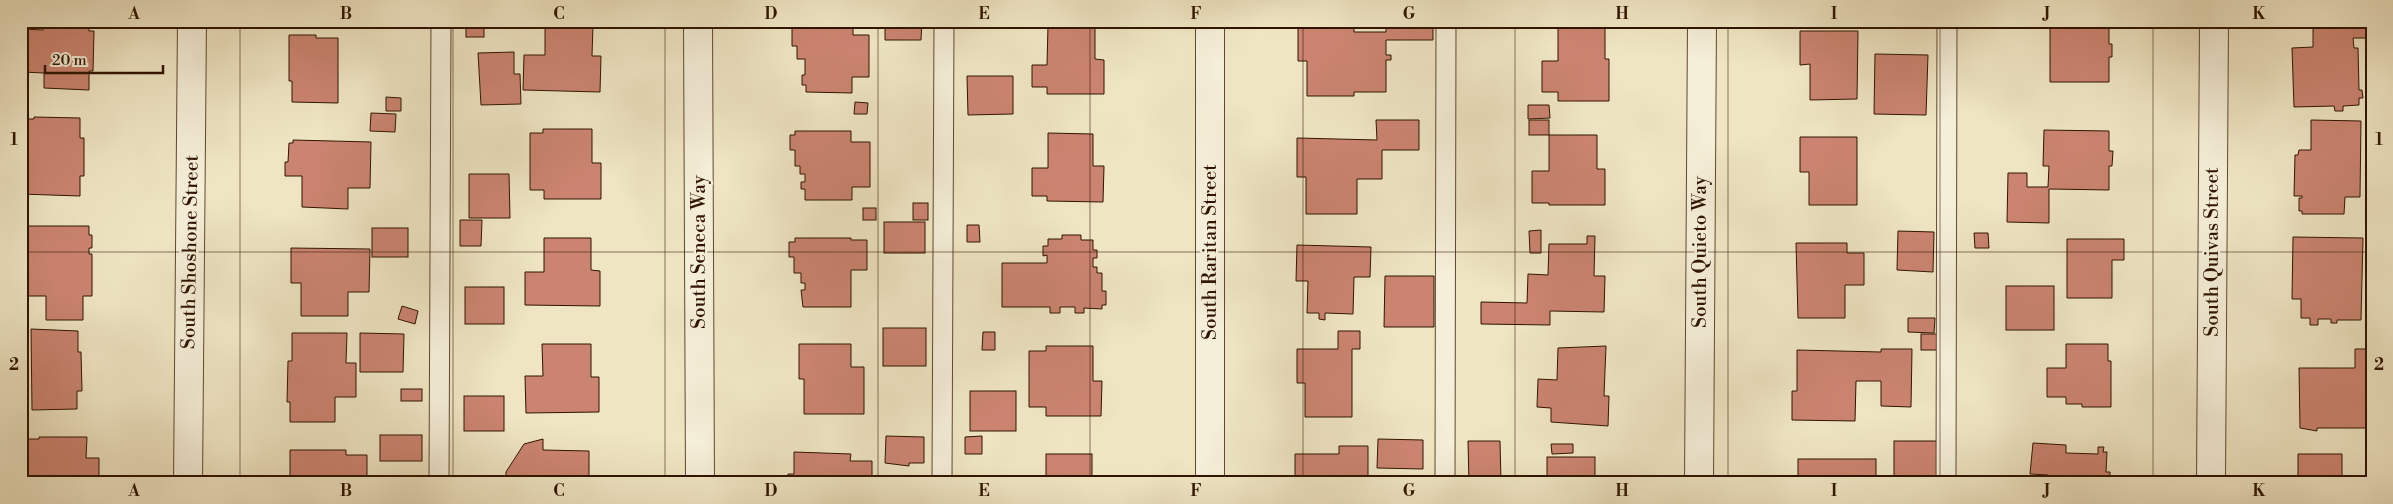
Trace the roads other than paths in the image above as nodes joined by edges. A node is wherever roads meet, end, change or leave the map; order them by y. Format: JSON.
{"nodes":[{"id":1,"x":192,"y":21,"type":"edge"},
{"id":2,"x":441,"y":21,"type":"edge"},
{"id":3,"x":698,"y":21,"type":"edge"},
{"id":4,"x":944,"y":21,"type":"edge"},
{"id":5,"x":1210,"y":21,"type":"edge"},
{"id":6,"x":1446,"y":21,"type":"edge"},
{"id":7,"x":1702,"y":21,"type":"edge"},
{"id":8,"x":1947,"y":21,"type":"edge"},
{"id":9,"x":2214,"y":21,"type":"edge"},
{"id":10,"x":188,"y":483,"type":"edge"},
{"id":11,"x":438,"y":483,"type":"edge"},
{"id":12,"x":700,"y":483,"type":"edge"},
{"id":13,"x":942,"y":483,"type":"edge"},
{"id":14,"x":1210,"y":483,"type":"edge"},
{"id":15,"x":1445,"y":483,"type":"edge"},
{"id":16,"x":1699,"y":483,"type":"edge"},
{"id":17,"x":1946,"y":483,"type":"edge"},
{"id":18,"x":2211,"y":483,"type":"edge"}],
"edges":[{"from":1,"to":10,"type":"street","name":"South Shoshone Street"},
{"from":2,"to":11,"type":"lane"},
{"from":3,"to":12,"type":"street","name":"South Seneca Way"},
{"from":4,"to":13,"type":"lane"},
{"from":5,"to":14,"type":"street","name":"South Raritan Street"},
{"from":6,"to":15,"type":"lane"},
{"from":7,"to":16,"type":"street","name":"South Quieto Way"},
{"from":8,"to":17,"type":"lane"},
{"from":9,"to":18,"type":"street","name":"South Quivas Street"}]}
